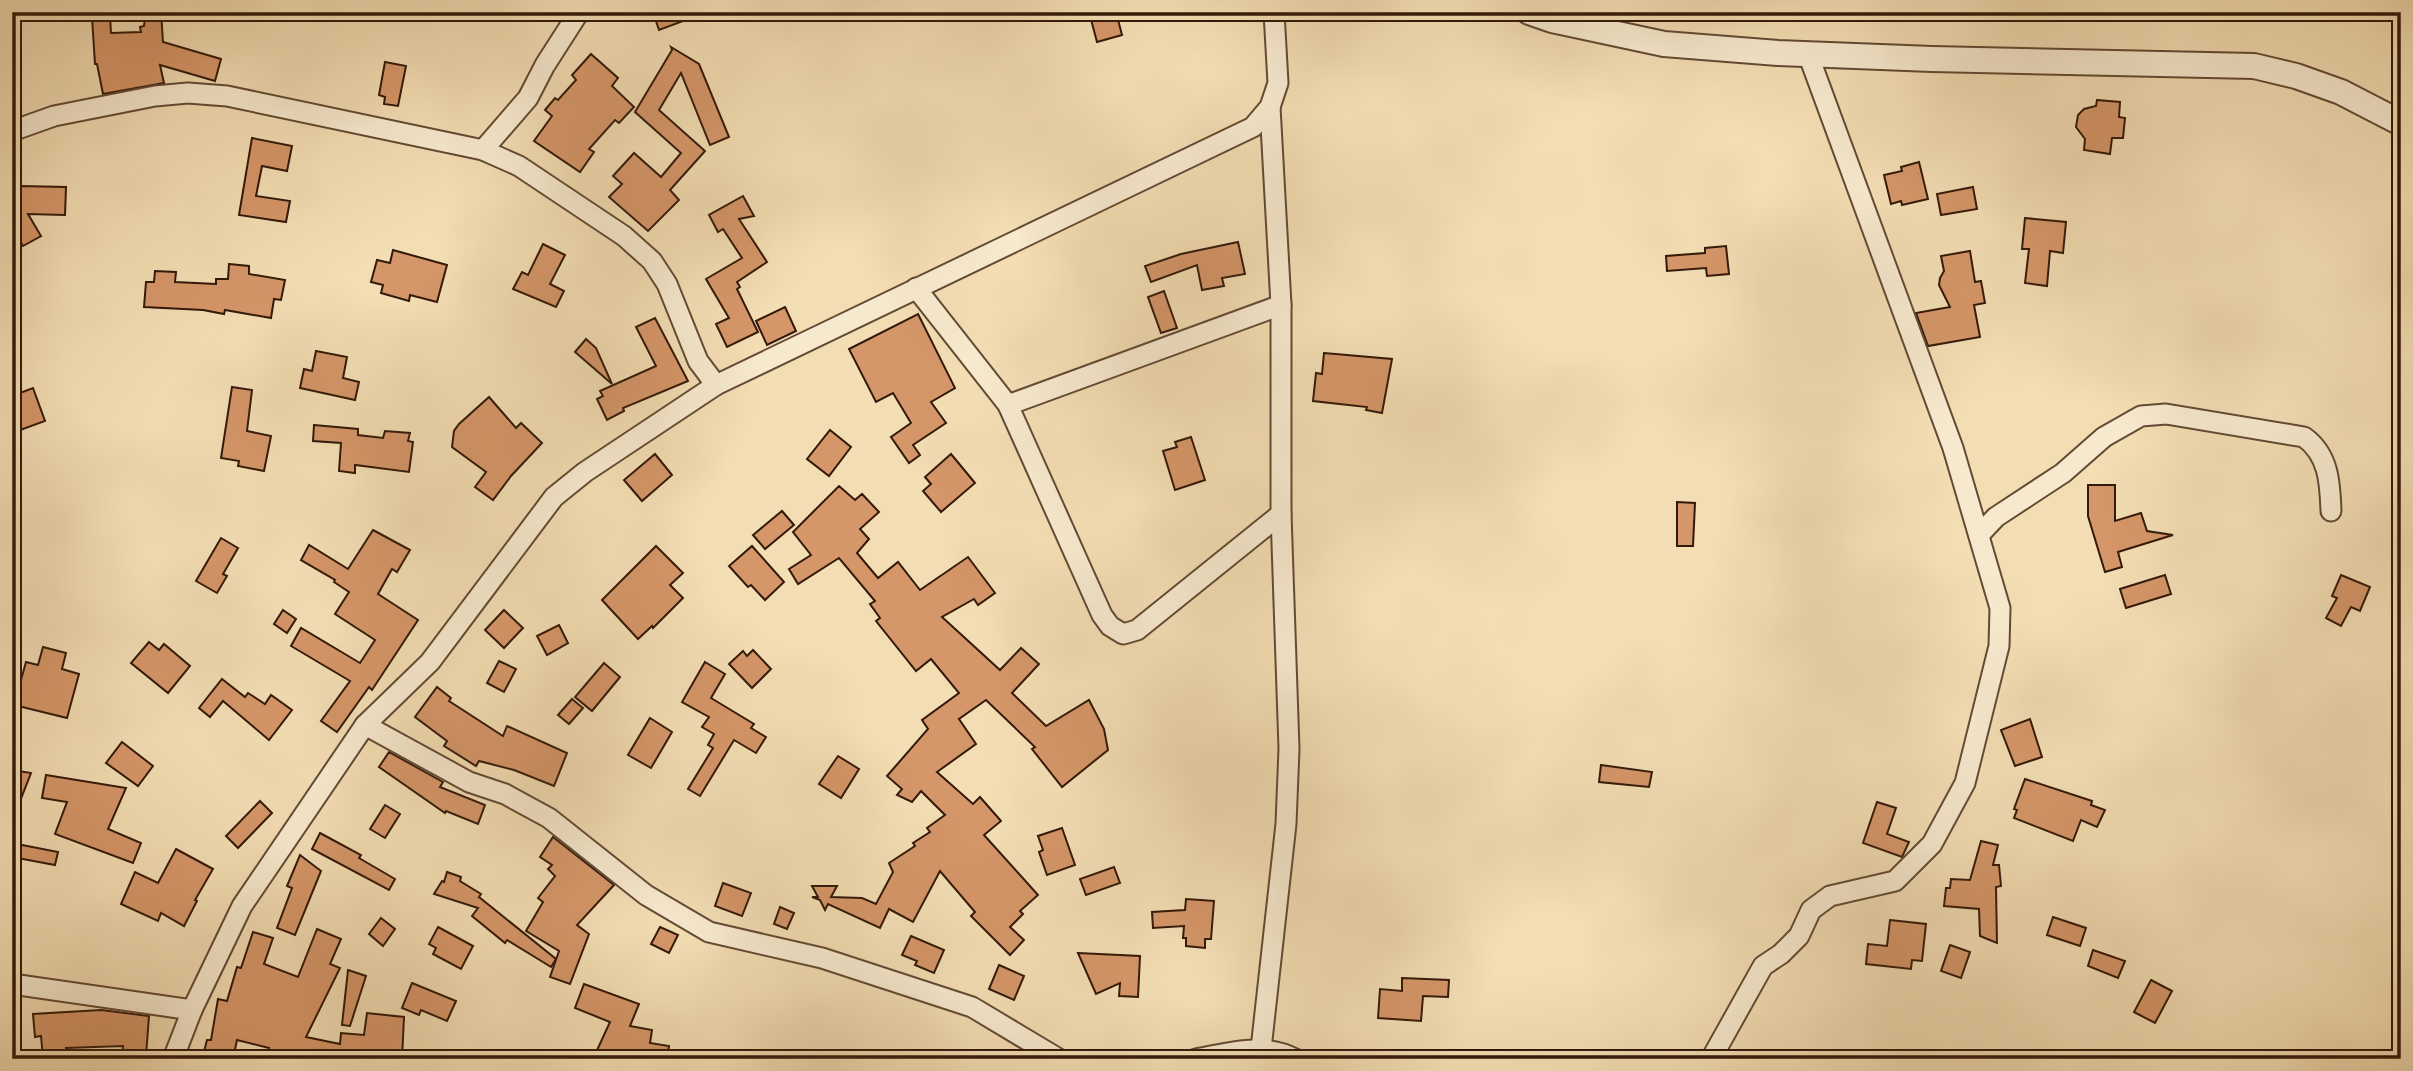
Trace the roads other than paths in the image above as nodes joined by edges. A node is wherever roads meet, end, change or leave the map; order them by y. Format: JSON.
{"nodes":[{"id":1,"x":579,"y":12,"type":"edge"},
{"id":2,"x":1273,"y":12,"type":"edge"},
{"id":3,"x":1529,"y":12,"type":"edge"},
{"id":4,"x":1808,"y":54,"type":"junction"},
{"id":5,"x":1270,"y":107,"type":"junction"},
{"id":6,"x":2401,"y":123,"type":"edge"},
{"id":7,"x":12,"y":131,"type":"edge"},
{"id":8,"x":482,"y":150,"type":"junction"},
{"id":9,"x":916,"y":288,"type":"junction"},
{"id":10,"x":1281,"y":305,"type":"junction"},
{"id":11,"x":716,"y":385,"type":"junction"},
{"id":12,"x":1009,"y":405,"type":"junction"},
{"id":13,"x":2331,"y":511,"type":"dead end"},
{"id":14,"x":1281,"y":513,"type":"junction"},
{"id":15,"x":1979,"y":535,"type":"junction"},
{"id":16,"x":365,"y":726,"type":"junction"},
{"id":17,"x":12,"y":984,"type":"edge"},
{"id":18,"x":192,"y":1010,"type":"junction"},
{"id":19,"x":1261,"y":1049,"type":"junction"},
{"id":20,"x":173,"y":1059,"type":"edge"},
{"id":21,"x":1059,"y":1059,"type":"edge"},
{"id":22,"x":1196,"y":1059,"type":"edge"},
{"id":23,"x":1295,"y":1059,"type":"edge"},
{"id":24,"x":1711,"y":1059,"type":"edge"}],
"edges":[{"from":1,"to":8,"type":"street"},
{"from":2,"to":5,"type":"street"},
{"from":3,"to":4,"type":"street"},
{"from":4,"to":6,"type":"street"},
{"from":4,"to":15,"type":"street"},
{"from":5,"to":9,"type":"street"},
{"from":5,"to":10,"type":"street"},
{"from":7,"to":8,"type":"street"},
{"from":8,"to":11,"type":"street"},
{"from":9,"to":11,"type":"street"},
{"from":9,"to":12,"type":"street"},
{"from":10,"to":12,"type":"street"},
{"from":10,"to":14,"type":"street"},
{"from":11,"to":16,"type":"street"},
{"from":12,"to":14,"type":"street"},
{"from":13,"to":15,"type":"street"},
{"from":14,"to":19,"type":"street"},
{"from":15,"to":24,"type":"street"},
{"from":16,"to":18,"type":"street"},
{"from":16,"to":21,"type":"street"},
{"from":17,"to":18,"type":"street"},
{"from":18,"to":20,"type":"street"},
{"from":19,"to":22,"type":"street"},
{"from":19,"to":23,"type":"street"}]}
